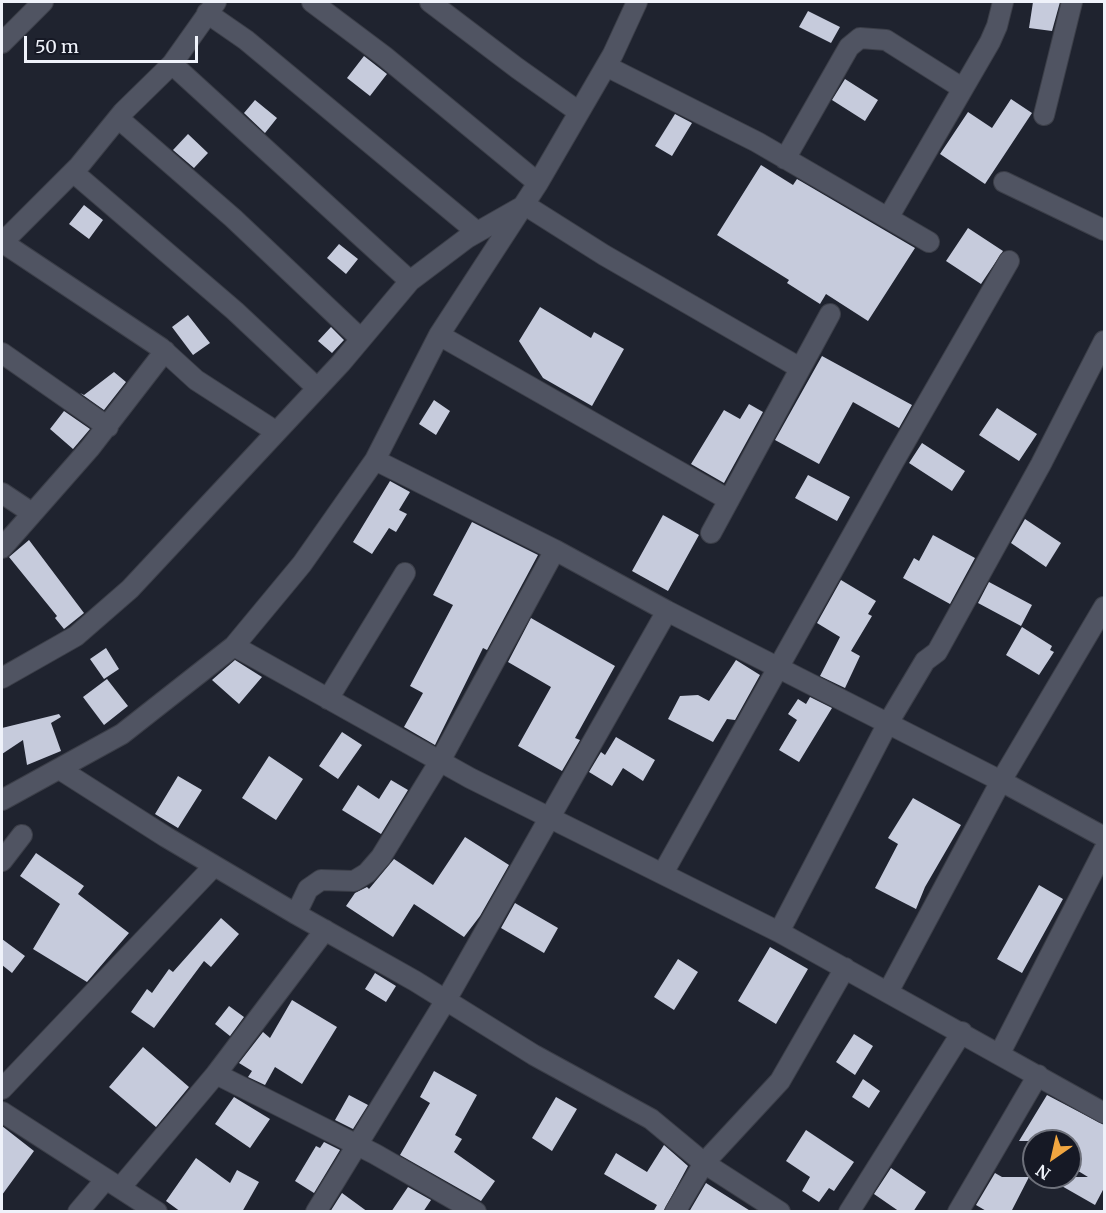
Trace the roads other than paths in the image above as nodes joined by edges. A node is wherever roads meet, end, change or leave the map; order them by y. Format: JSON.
{"nodes":[{"id":1,"x":43,"y":2,"type":"edge"},
{"id":2,"x":312,"y":2,"type":"edge"},
{"id":3,"x":430,"y":2,"type":"edge"},
{"id":4,"x":638,"y":2,"type":"edge"},
{"id":5,"x":1003,"y":2,"type":"edge"},
{"id":6,"x":1072,"y":2,"type":"edge"},
{"id":7,"x":212,"y":7,"type":"edge"},
{"id":8,"x":2,"y":43,"type":"edge"},
{"id":9,"x":172,"y":64,"type":"junction"},
{"id":10,"x":606,"y":66,"type":"junction"},
{"id":11,"x":962,"y":88,"type":"junction"},
{"id":12,"x":579,"y":112,"type":"junction"},
{"id":13,"x":1044,"y":115,"type":"dead end"},
{"id":14,"x":118,"y":118,"type":"junction"},
{"id":15,"x":785,"y":159,"type":"junction"},
{"id":16,"x":73,"y":172,"type":"junction"},
{"id":17,"x":1004,"y":182,"type":"dead end"},
{"id":18,"x":538,"y":183,"type":"junction"},
{"id":19,"x":525,"y":205,"type":"junction"},
{"id":20,"x":888,"y":218,"type":"junction"},
{"id":21,"x":1104,"y":230,"type":"edge"},
{"id":22,"x":477,"y":232,"type":"junction"},
{"id":23,"x":929,"y":242,"type":"dead end"},
{"id":24,"x":2,"y":243,"type":"edge"},
{"id":25,"x":1009,"y":261,"type":"dead end"},
{"id":26,"x":410,"y":281,"type":"junction"},
{"id":27,"x":830,"y":314,"type":"dead end"},
{"id":28,"x":438,"y":335,"type":"junction"},
{"id":29,"x":361,"y":339,"type":"junction"},
{"id":30,"x":1104,"y":341,"type":"edge"},
{"id":31,"x":165,"y":351,"type":"junction"},
{"id":32,"x":2,"y":353,"type":"edge"},
{"id":33,"x":800,"y":368,"type":"junction"},
{"id":34,"x":317,"y":388,"type":"junction"},
{"id":35,"x":108,"y":427,"type":"junction"},
{"id":36,"x":275,"y":431,"type":"junction"},
{"id":37,"x":375,"y":460,"type":"junction"},
{"id":38,"x":2,"y":493,"type":"edge"},
{"id":39,"x":729,"y":500,"type":"junction"},
{"id":40,"x":32,"y":513,"type":"junction"},
{"id":41,"x":711,"y":533,"type":"dead end"},
{"id":42,"x":2,"y":548,"type":"edge"},
{"id":43,"x":555,"y":550,"type":"junction"},
{"id":44,"x":405,"y":573,"type":"dead end"},
{"id":45,"x":1104,"y":607,"type":"edge"},
{"id":46,"x":667,"y":611,"type":"junction"},
{"id":47,"x":234,"y":646,"type":"junction"},
{"id":48,"x":778,"y":666,"type":"junction"},
{"id":49,"x":2,"y":678,"type":"edge"},
{"id":50,"x":328,"y":699,"type":"junction"},
{"id":51,"x":888,"y":723,"type":"junction"},
{"id":52,"x":440,"y":761,"type":"junction"},
{"id":53,"x":61,"y":770,"type":"junction"},
{"id":54,"x":1001,"y":781,"type":"junction"},
{"id":55,"x":2,"y":800,"type":"edge"},
{"id":56,"x":550,"y":816,"type":"junction"},
{"id":57,"x":22,"y":835,"type":"dead end"},
{"id":58,"x":1104,"y":837,"type":"edge"},
{"id":59,"x":1104,"y":850,"type":"edge"},
{"id":60,"x":2,"y":861,"type":"edge"},
{"id":61,"x":214,"y":866,"type":"junction"},
{"id":62,"x":663,"y":873,"type":"junction"},
{"id":63,"x":296,"y":914,"type":"junction"},
{"id":64,"x":325,"y":930,"type":"junction"},
{"id":65,"x":779,"y":932,"type":"junction"},
{"id":66,"x":845,"y":968,"type":"junction"},
{"id":67,"x":888,"y":992,"type":"junction"},
{"id":68,"x":446,"y":1000,"type":"junction"},
{"id":69,"x":962,"y":1032,"type":"junction"},
{"id":70,"x":1000,"y":1053,"type":"junction"},
{"id":71,"x":216,"y":1074,"type":"junction"},
{"id":72,"x":1038,"y":1075,"type":"junction"},
{"id":73,"x":2,"y":1089,"type":"edge"},
{"id":74,"x":2,"y":1112,"type":"edge"},
{"id":75,"x":1104,"y":1113,"type":"edge"},
{"id":76,"x":357,"y":1144,"type":"junction"},
{"id":77,"x":704,"y":1163,"type":"junction"},
{"id":78,"x":113,"y":1183,"type":"junction"},
{"id":79,"x":78,"y":1212,"type":"edge"},
{"id":80,"x":157,"y":1212,"type":"edge"},
{"id":81,"x":316,"y":1212,"type":"edge"},
{"id":82,"x":476,"y":1212,"type":"edge"},
{"id":83,"x":675,"y":1212,"type":"edge"},
{"id":84,"x":780,"y":1212,"type":"edge"},
{"id":85,"x":849,"y":1212,"type":"edge"},
{"id":86,"x":958,"y":1212,"type":"edge"}],
"edges":[{"from":1,"to":8,"type":"street"},
{"from":2,"to":18,"type":"street"},
{"from":3,"to":12,"type":"street"},
{"from":4,"to":10,"type":"street"},
{"from":5,"to":11,"type":"street"},
{"from":6,"to":13,"type":"street"},
{"from":7,"to":9,"type":"street"},
{"from":7,"to":22,"type":"street"},
{"from":9,"to":14,"type":"street"},
{"from":9,"to":26,"type":"street"},
{"from":10,"to":12,"type":"street"},
{"from":10,"to":15,"type":"street"},
{"from":11,"to":15,"type":"street"},
{"from":11,"to":20,"type":"street"},
{"from":12,"to":18,"type":"street"},
{"from":14,"to":16,"type":"street"},
{"from":14,"to":29,"type":"street"},
{"from":15,"to":20,"type":"street"},
{"from":16,"to":24,"type":"street"},
{"from":16,"to":34,"type":"street"},
{"from":17,"to":21,"type":"street"},
{"from":18,"to":19,"type":"street"},
{"from":19,"to":22,"type":"street"},
{"from":19,"to":28,"type":"street"},
{"from":19,"to":33,"type":"street"},
{"from":20,"to":23,"type":"street"},
{"from":22,"to":26,"type":"street"},
{"from":24,"to":31,"type":"street"},
{"from":25,"to":48,"type":"street"},
{"from":26,"to":29,"type":"street"},
{"from":27,"to":33,"type":"street"},
{"from":28,"to":37,"type":"street"},
{"from":28,"to":39,"type":"street"},
{"from":29,"to":34,"type":"street"},
{"from":30,"to":51,"type":"street"},
{"from":31,"to":35,"type":"street"},
{"from":31,"to":36,"type":"street"},
{"from":32,"to":35,"type":"street"},
{"from":33,"to":39,"type":"street"},
{"from":34,"to":36,"type":"street"},
{"from":35,"to":40,"type":"street"},
{"from":36,"to":49,"type":"street"},
{"from":37,"to":43,"type":"street"},
{"from":37,"to":47,"type":"street"},
{"from":38,"to":40,"type":"street"},
{"from":39,"to":41,"type":"street"},
{"from":40,"to":42,"type":"street"},
{"from":43,"to":46,"type":"street"},
{"from":43,"to":52,"type":"street"},
{"from":44,"to":50,"type":"street"},
{"from":45,"to":54,"type":"street"},
{"from":46,"to":48,"type":"street"},
{"from":46,"to":56,"type":"street"},
{"from":47,"to":50,"type":"street"},
{"from":47,"to":53,"type":"street"},
{"from":48,"to":51,"type":"street"},
{"from":48,"to":62,"type":"street"},
{"from":50,"to":52,"type":"street"},
{"from":51,"to":54,"type":"street"},
{"from":51,"to":65,"type":"street"},
{"from":52,"to":56,"type":"street"},
{"from":52,"to":63,"type":"street"},
{"from":53,"to":55,"type":"street"},
{"from":53,"to":61,"type":"street"},
{"from":54,"to":58,"type":"street"},
{"from":54,"to":67,"type":"street"},
{"from":56,"to":62,"type":"street"},
{"from":56,"to":68,"type":"street"},
{"from":57,"to":60,"type":"street"},
{"from":59,"to":70,"type":"street"},
{"from":61,"to":63,"type":"street"},
{"from":61,"to":73,"type":"street"},
{"from":62,"to":65,"type":"street"},
{"from":63,"to":64,"type":"street"},
{"from":64,"to":68,"type":"street"},
{"from":64,"to":71,"type":"street"},
{"from":65,"to":66,"type":"street"},
{"from":66,"to":67,"type":"street"},
{"from":66,"to":77,"type":"street"},
{"from":67,"to":69,"type":"street"},
{"from":68,"to":76,"type":"street"},
{"from":68,"to":77,"type":"street"},
{"from":69,"to":70,"type":"street"},
{"from":69,"to":85,"type":"street"},
{"from":70,"to":72,"type":"street"},
{"from":71,"to":76,"type":"street"},
{"from":71,"to":78,"type":"street"},
{"from":72,"to":75,"type":"street"},
{"from":72,"to":86,"type":"street"},
{"from":74,"to":78,"type":"street"},
{"from":76,"to":81,"type":"street"},
{"from":76,"to":82,"type":"street"},
{"from":77,"to":83,"type":"street"},
{"from":77,"to":84,"type":"street"},
{"from":78,"to":79,"type":"street"},
{"from":78,"to":80,"type":"street"}]}
